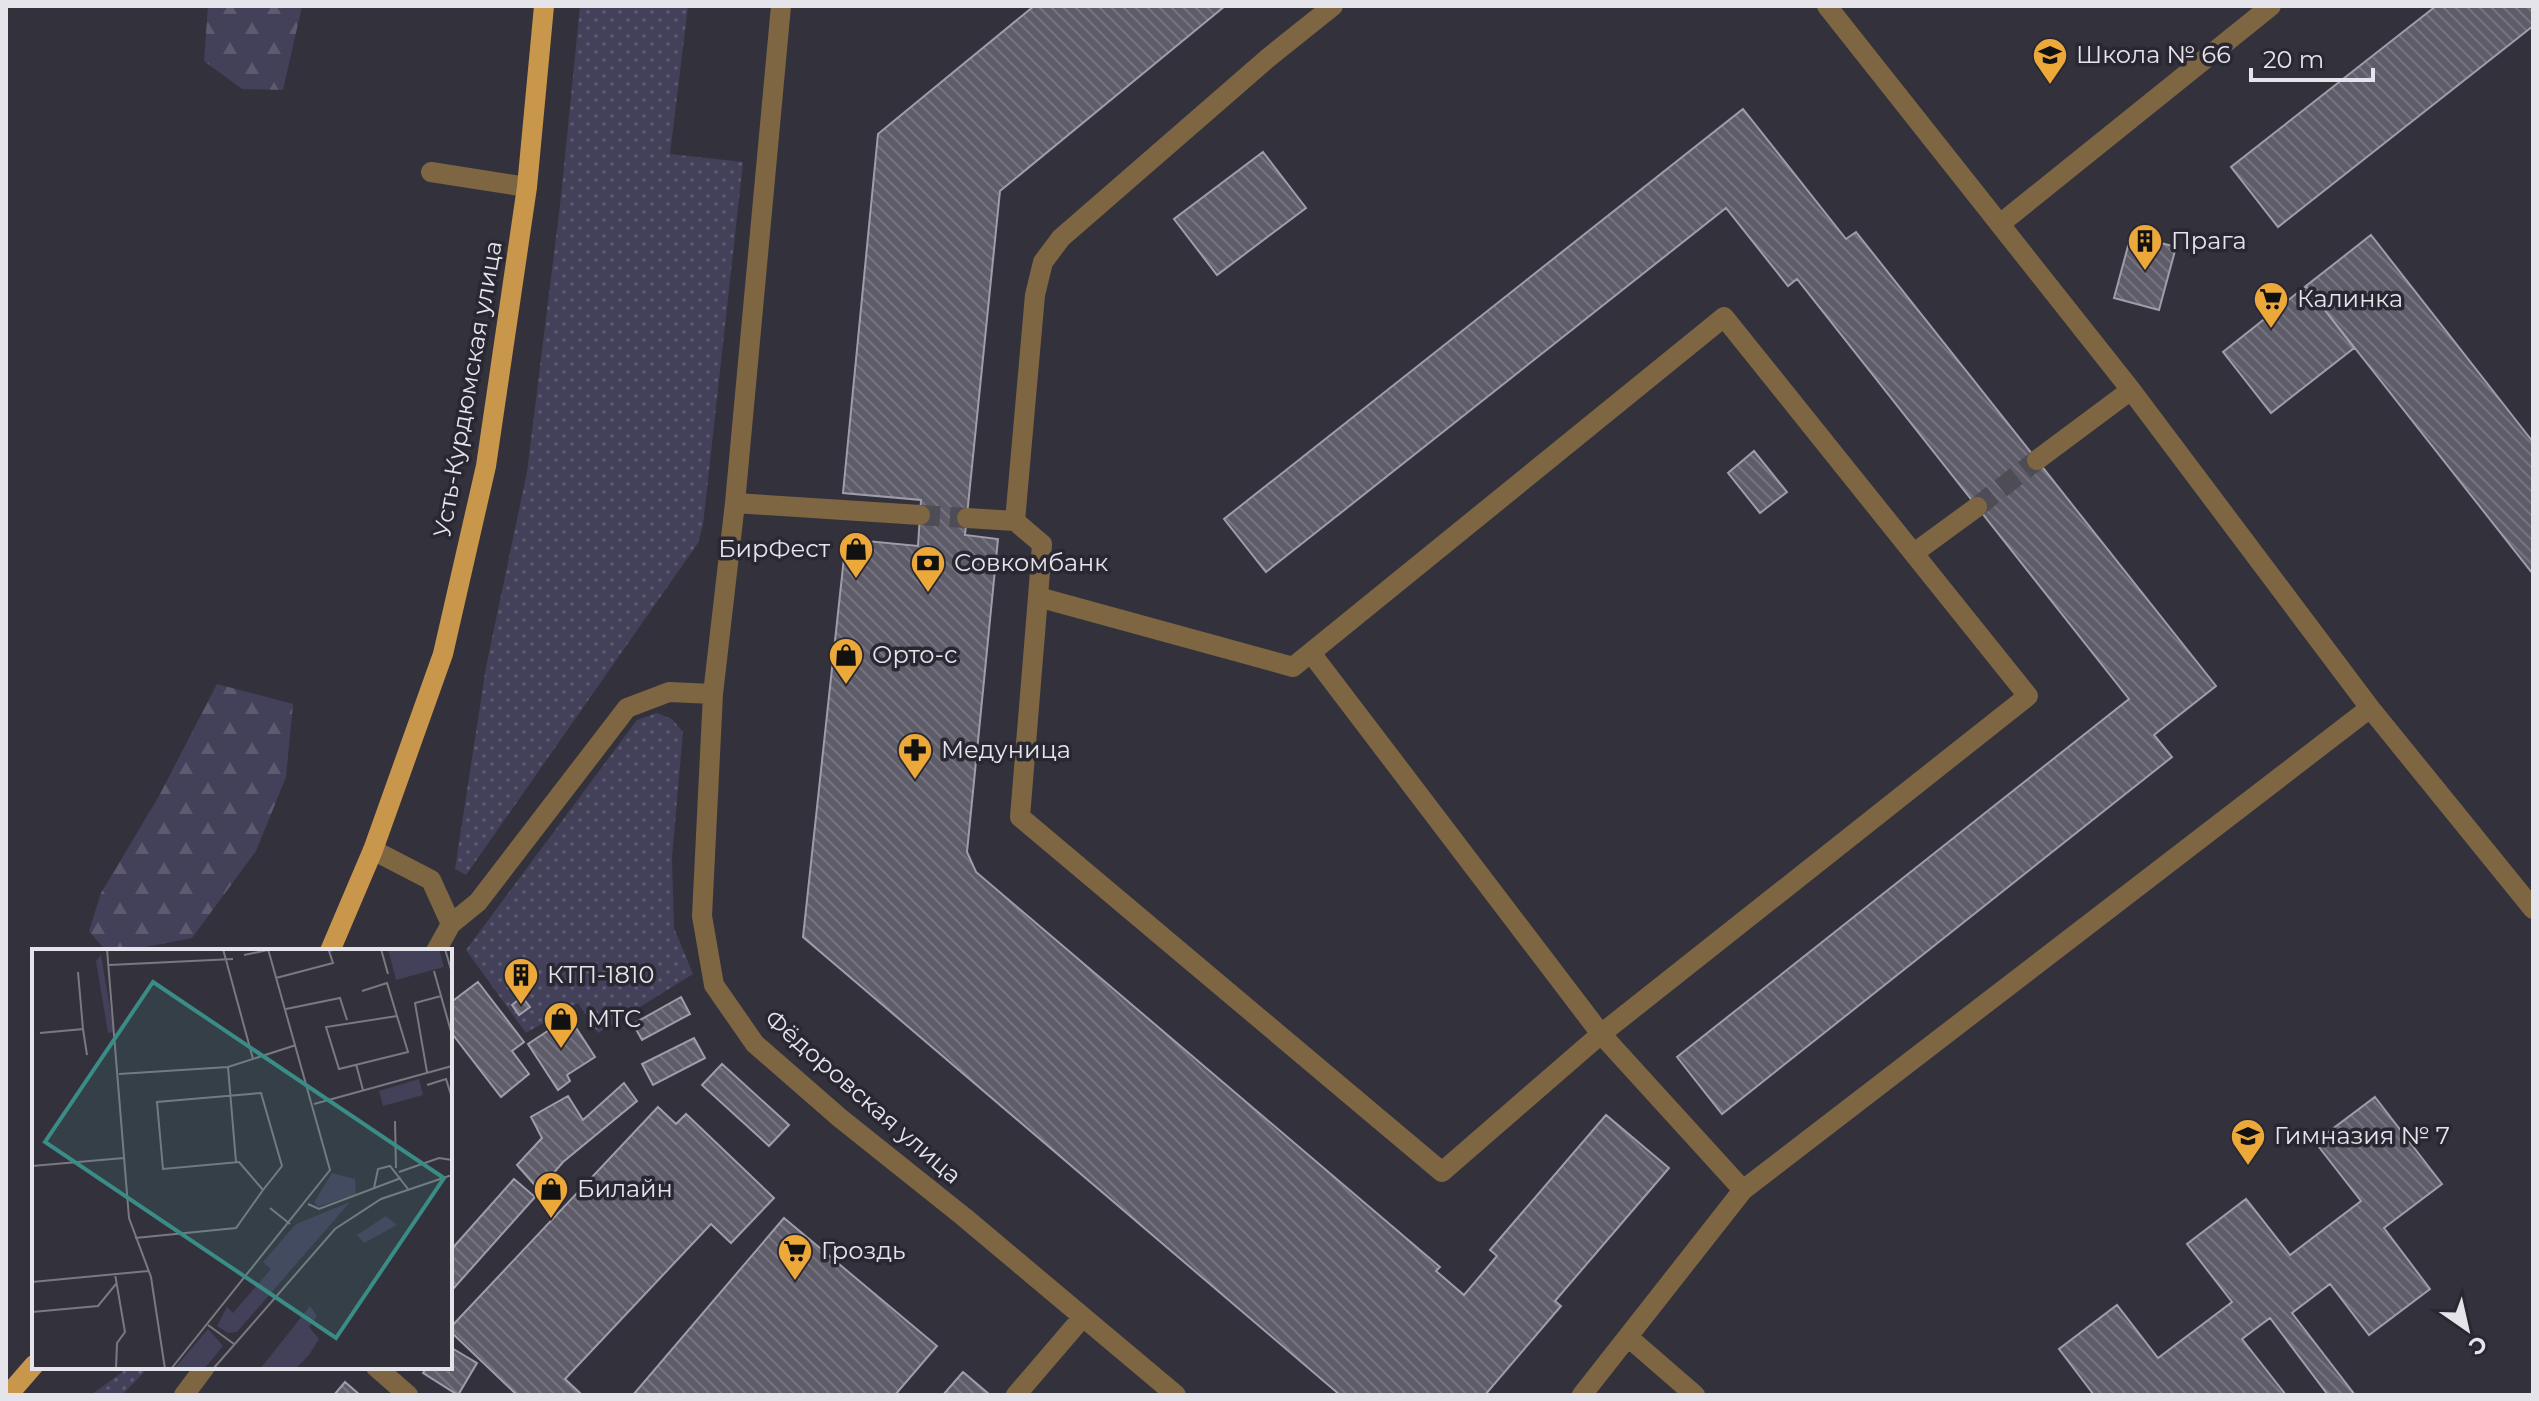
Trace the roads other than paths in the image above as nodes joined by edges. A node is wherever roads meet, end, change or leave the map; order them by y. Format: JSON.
{"nodes":[{"id":1,"x":544,"y":6,"type":"edge"},
{"id":2,"x":781,"y":6,"type":"edge"},
{"id":3,"x":1333,"y":6,"type":"edge"},
{"id":4,"x":1827,"y":6,"type":"edge"},
{"id":5,"x":2271,"y":6,"type":"edge"},
{"id":6,"x":431,"y":172,"type":"dead end"},
{"id":7,"x":527,"y":187,"type":"junction"},
{"id":8,"x":2000,"y":224,"type":"junction"},
{"id":9,"x":2131,"y":390,"type":"junction"},
{"id":10,"x":2037,"y":460,"type":"tunnel mouth"},
{"id":11,"x":735,"y":503,"type":"junction"},
{"id":12,"x":1977,"y":507,"type":"tunnel mouth"},
{"id":13,"x":920,"y":515,"type":"tunnel mouth"},
{"id":14,"x":967,"y":518,"type":"tunnel mouth"},
{"id":15,"x":1015,"y":521,"type":"junction"},
{"id":16,"x":1914,"y":553,"type":"junction"},
{"id":17,"x":1038,"y":597,"type":"junction"},
{"id":18,"x":1311,"y":653,"type":"junction"},
{"id":19,"x":713,"y":694,"type":"junction"},
{"id":20,"x":2370,"y":708,"type":"junction"},
{"id":21,"x":373,"y":850,"type":"junction"},
{"id":22,"x":2533,"y":909,"type":"edge"},
{"id":23,"x":451,"y":924,"type":"junction"},
{"id":24,"x":331,"y":949,"type":"edge"},
{"id":25,"x":437,"y":949,"type":"edge"},
{"id":26,"x":1601,"y":1034,"type":"junction"},
{"id":27,"x":1743,"y":1190,"type":"junction"},
{"id":28,"x":1082,"y":1318,"type":"junction"},
{"id":29,"x":1628,"y":1337,"type":"junction"},
{"id":30,"x":32,"y":1367,"type":"edge"},
{"id":31,"x":204,"y":1369,"type":"edge"},
{"id":32,"x":378,"y":1369,"type":"edge"},
{"id":33,"x":8,"y":1395,"type":"edge"},
{"id":34,"x":184,"y":1395,"type":"edge"},
{"id":35,"x":408,"y":1395,"type":"edge"},
{"id":36,"x":1016,"y":1395,"type":"edge"},
{"id":37,"x":1176,"y":1395,"type":"edge"},
{"id":38,"x":1582,"y":1395,"type":"edge"},
{"id":39,"x":1695,"y":1395,"type":"edge"}],
"edges":[{"from":1,"to":7,"type":"main road","name":"Усть-Курдюмская улица"},
{"from":2,"to":11,"type":"street","name":"Фёдоровская улица"},
{"from":3,"to":15,"type":"street"},
{"from":4,"to":8,"type":"street"},
{"from":5,"to":8,"type":"street"},
{"from":6,"to":7,"type":"street"},
{"from":7,"to":21,"type":"main road","name":"Усть-Курдюмская улица"},
{"from":8,"to":9,"type":"street"},
{"from":9,"to":10,"type":"street"},
{"from":9,"to":20,"type":"street"},
{"from":11,"to":13,"type":"street"},
{"from":11,"to":19,"type":"street","name":"Фёдоровская улица"},
{"from":12,"to":16,"type":"street"},
{"from":14,"to":15,"type":"street"},
{"from":15,"to":17,"type":"street"},
{"from":16,"to":18,"type":"street"},
{"from":16,"to":26,"type":"street"},
{"from":17,"to":18,"type":"street"},
{"from":17,"to":26,"type":"street"},
{"from":18,"to":26,"type":"street"},
{"from":19,"to":23,"type":"street"},
{"from":19,"to":28,"type":"street","name":"Фёдоровская улица"},
{"from":20,"to":22,"type":"street"},
{"from":20,"to":27,"type":"street"},
{"from":21,"to":23,"type":"street"},
{"from":21,"to":24,"type":"main road","name":"Усть-Курдюмская улица"},
{"from":23,"to":25,"type":"street"},
{"from":26,"to":27,"type":"street"},
{"from":27,"to":29,"type":"street"},
{"from":28,"to":36,"type":"street"},
{"from":28,"to":37,"type":"street","name":"Фёдоровская улица"},
{"from":29,"to":38,"type":"street"},
{"from":29,"to":39,"type":"street"},
{"from":30,"to":33,"type":"main road"},
{"from":31,"to":34,"type":"street"},
{"from":32,"to":35,"type":"street"}]}
